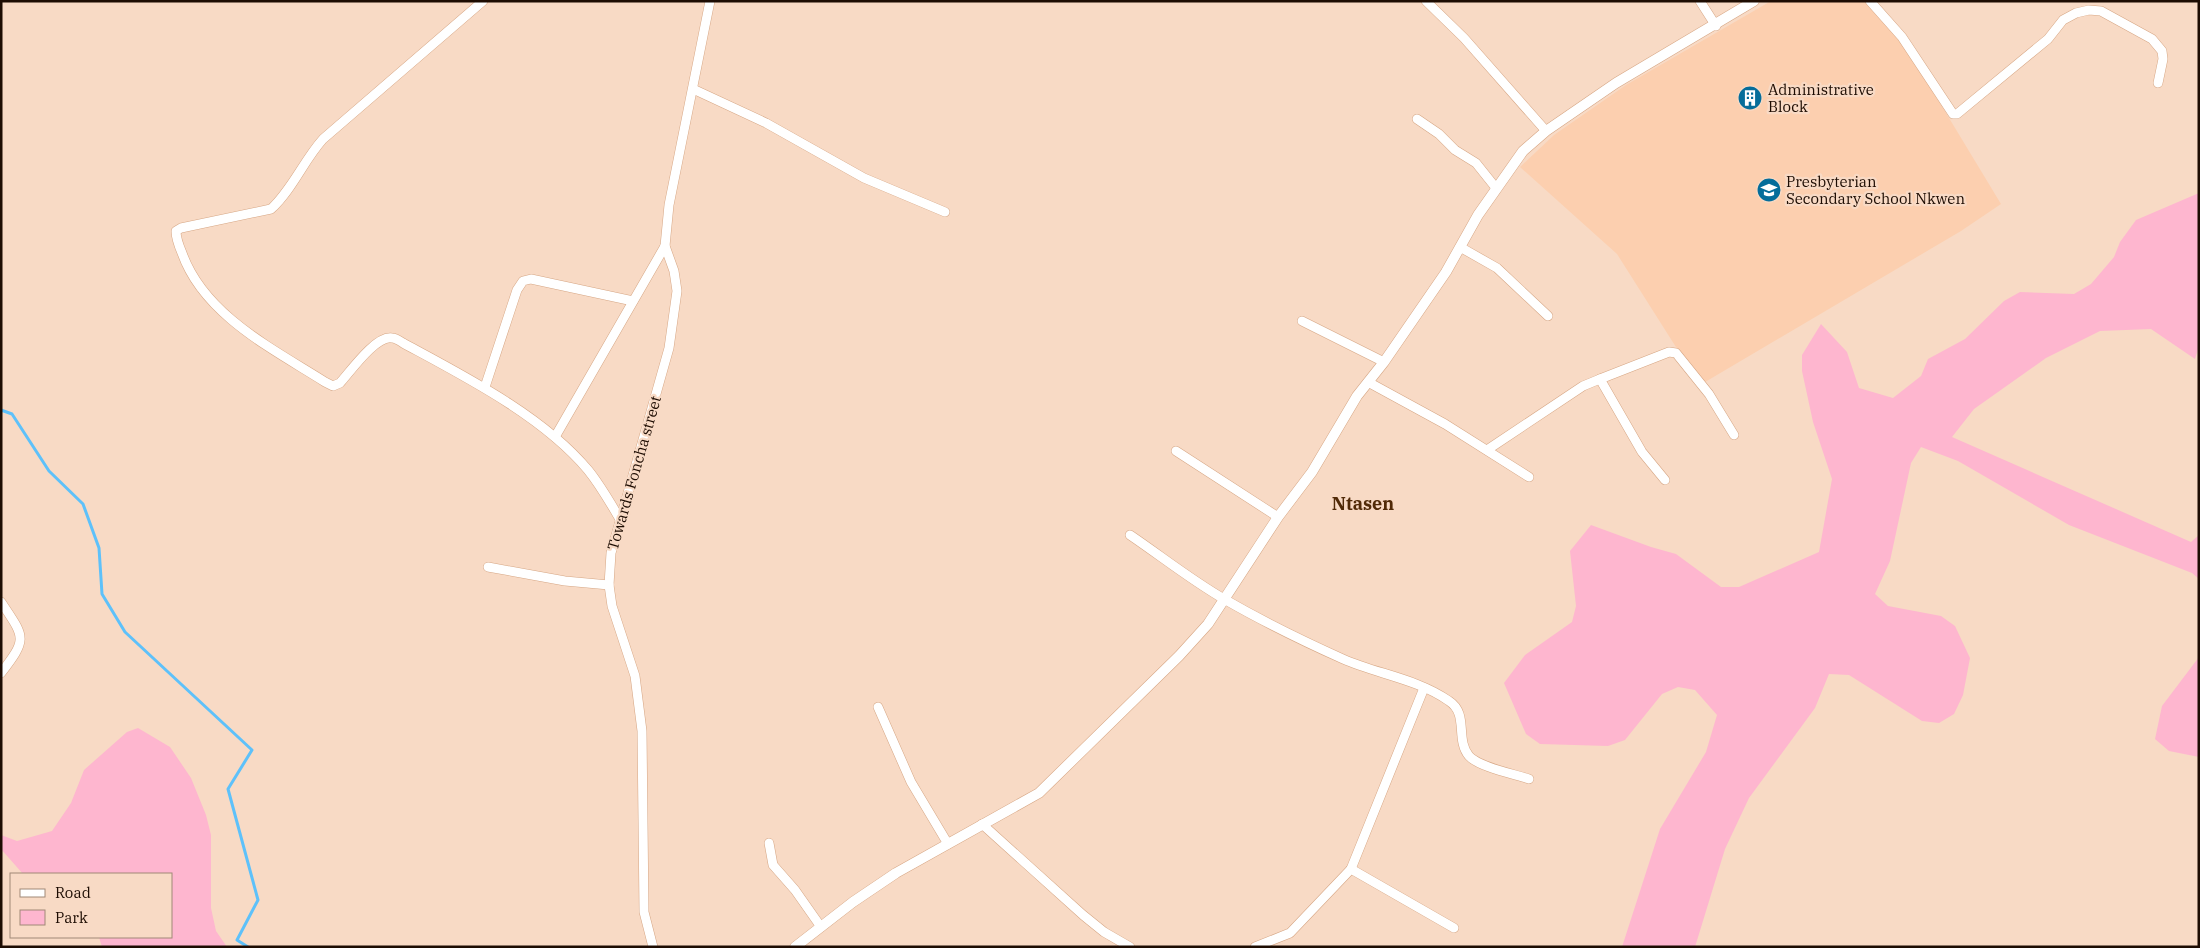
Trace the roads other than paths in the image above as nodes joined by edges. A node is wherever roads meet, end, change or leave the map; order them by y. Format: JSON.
{"nodes":[{"id":1,"x":484,"y":1,"type":"edge"},
{"id":2,"x":710,"y":1,"type":"edge"},
{"id":3,"x":1426,"y":1,"type":"edge"},
{"id":4,"x":1700,"y":1,"type":"edge"},
{"id":5,"x":1754,"y":1,"type":"edge"},
{"id":6,"x":1870,"y":1,"type":"edge"},
{"id":7,"x":1716,"y":26,"type":"junction"},
{"id":8,"x":2158,"y":83,"type":"dead end"},
{"id":9,"x":693,"y":89,"type":"junction"},
{"id":10,"x":1417,"y":119,"type":"dead end"},
{"id":11,"x":1546,"y":131,"type":"junction"},
{"id":12,"x":1496,"y":188,"type":"junction"},
{"id":13,"x":945,"y":212,"type":"dead end"},
{"id":14,"x":665,"y":246,"type":"junction"},
{"id":15,"x":1460,"y":247,"type":"junction"},
{"id":16,"x":633,"y":301,"type":"junction"},
{"id":17,"x":1548,"y":316,"type":"dead end"},
{"id":18,"x":1302,"y":322,"type":"dead end"},
{"id":19,"x":1384,"y":362,"type":"junction"},
{"id":20,"x":1600,"y":379,"type":"junction"},
{"id":21,"x":1368,"y":382,"type":"junction"},
{"id":22,"x":485,"y":387,"type":"junction"},
{"id":23,"x":1734,"y":435,"type":"dead end"},
{"id":24,"x":555,"y":437,"type":"junction"},
{"id":25,"x":1487,"y":450,"type":"junction"},
{"id":26,"x":1176,"y":451,"type":"dead end"},
{"id":27,"x":1529,"y":477,"type":"dead end"},
{"id":28,"x":1665,"y":480,"type":"dead end"},
{"id":29,"x":1278,"y":517,"type":"junction"},
{"id":30,"x":621,"y":521,"type":"junction"},
{"id":31,"x":1130,"y":535,"type":"dead end"},
{"id":32,"x":488,"y":567,"type":"dead end"},
{"id":33,"x":609,"y":585,"type":"junction"},
{"id":34,"x":1224,"y":598,"type":"junction"},
{"id":35,"x":1,"y":602,"type":"edge"},
{"id":36,"x":1,"y":673,"type":"edge"},
{"id":37,"x":1424,"y":688,"type":"junction"},
{"id":38,"x":878,"y":706,"type":"dead end"},
{"id":39,"x":1529,"y":778,"type":"dead end"},
{"id":40,"x":982,"y":824,"type":"junction"},
{"id":41,"x":769,"y":843,"type":"dead end"},
{"id":42,"x":948,"y":844,"type":"junction"},
{"id":43,"x":1351,"y":869,"type":"junction"},
{"id":44,"x":821,"y":927,"type":"junction"},
{"id":45,"x":1454,"y":928,"type":"dead end"},
{"id":46,"x":1123,"y":946,"type":"edge"},
{"id":47,"x":653,"y":947,"type":"edge"},
{"id":48,"x":795,"y":947,"type":"edge"},
{"id":49,"x":1255,"y":947,"type":"edge"}],
"edges":[{"from":1,"to":22,"type":"street"},
{"from":2,"to":9,"type":"street","name":"Towards Foncha street"},
{"from":3,"to":11,"type":"street"},
{"from":4,"to":7,"type":"street"},
{"from":5,"to":7,"type":"street"},
{"from":6,"to":8,"type":"street"},
{"from":7,"to":11,"type":"street"},
{"from":9,"to":13,"type":"street"},
{"from":9,"to":14,"type":"street","name":"Towards Foncha street"},
{"from":10,"to":12,"type":"street"},
{"from":11,"to":12,"type":"street"},
{"from":12,"to":15,"type":"street"},
{"from":14,"to":16,"type":"street"},
{"from":14,"to":30,"type":"street","name":"Towards Foncha street"},
{"from":15,"to":17,"type":"street"},
{"from":15,"to":19,"type":"street"},
{"from":16,"to":22,"type":"street"},
{"from":16,"to":24,"type":"street"},
{"from":18,"to":19,"type":"street"},
{"from":19,"to":21,"type":"street"},
{"from":20,"to":23,"type":"street"},
{"from":20,"to":25,"type":"street"},
{"from":20,"to":28,"type":"street"},
{"from":21,"to":25,"type":"street"},
{"from":21,"to":29,"type":"street"},
{"from":22,"to":24,"type":"street"},
{"from":24,"to":30,"type":"street"},
{"from":25,"to":27,"type":"street"},
{"from":26,"to":29,"type":"street"},
{"from":29,"to":34,"type":"street"},
{"from":30,"to":33,"type":"street","name":"Towards Foncha street"},
{"from":31,"to":34,"type":"street"},
{"from":32,"to":33,"type":"street"},
{"from":33,"to":47,"type":"street","name":"Towards Foncha street"},
{"from":34,"to":37,"type":"street"},
{"from":34,"to":40,"type":"street"},
{"from":35,"to":36,"type":"street"},
{"from":37,"to":39,"type":"street"},
{"from":37,"to":43,"type":"street"},
{"from":38,"to":42,"type":"street"},
{"from":40,"to":42,"type":"street"},
{"from":40,"to":46,"type":"street"},
{"from":41,"to":44,"type":"street"},
{"from":42,"to":44,"type":"street"},
{"from":43,"to":45,"type":"street"},
{"from":43,"to":49,"type":"street"},
{"from":44,"to":48,"type":"street"}]}
